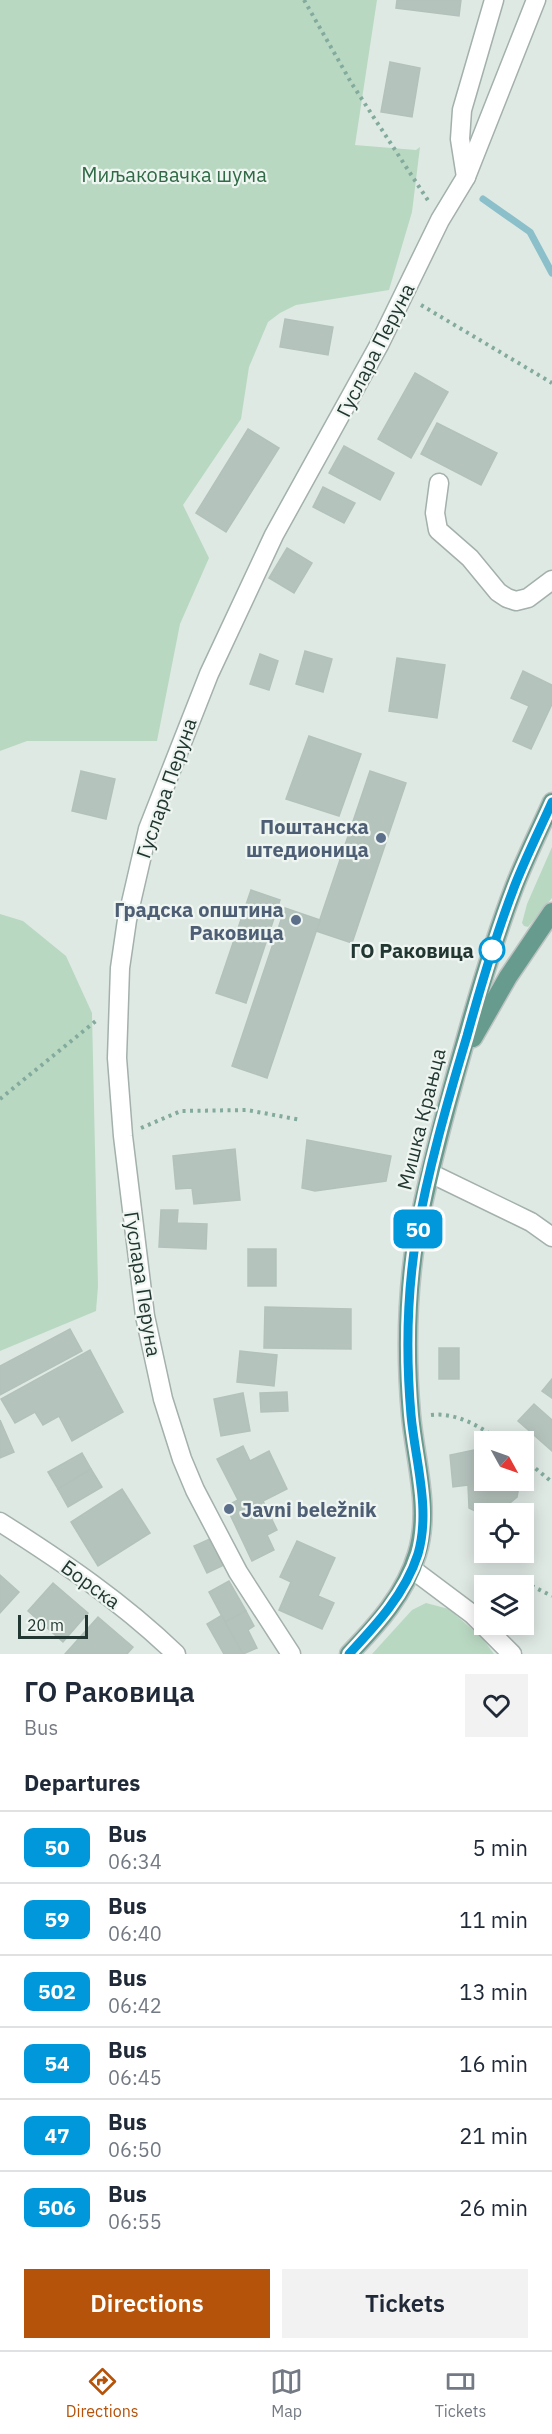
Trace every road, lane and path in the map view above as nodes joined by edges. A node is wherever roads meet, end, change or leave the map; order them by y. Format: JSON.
{"nodes":[{"id":1,"x":304,"y":0,"type":"edge"},
{"id":2,"x":494,"y":0,"type":"edge"},
{"id":3,"x":536,"y":0,"type":"edge"},
{"id":4,"x":466,"y":177,"type":"junction"},
{"id":5,"x":440,"y":220,"type":"junction"},
{"id":6,"x":404,"y":295,"type":"junction"},
{"id":7,"x":552,"y":383,"type":"edge"},
{"id":8,"x":439,"y":483,"type":"dead end"},
{"id":9,"x":552,"y":580,"type":"edge"},
{"id":10,"x":552,"y":802,"type":"edge"},
{"id":11,"x":552,"y":912,"type":"edge"},
{"id":12,"x":118,"y":1004,"type":"junction"},
{"id":13,"x":457,"y":1069,"type":"junction"},
{"id":14,"x":0,"y":1099,"type":"edge"},
{"id":15,"x":301,"y":1120,"type":"dead end"},
{"id":16,"x":123,"y":1136,"type":"junction"},
{"id":17,"x":430,"y":1173,"type":"junction"},
{"id":18,"x":552,"y":1237,"type":"edge"},
{"id":19,"x":411,"y":1418,"type":"junction"},
{"id":20,"x":483,"y":1431,"type":"edge"},
{"id":21,"x":534,"y":1467,"type":"edge"},
{"id":22,"x":552,"y":1482,"type":"edge"},
{"id":23,"x":0,"y":1522,"type":"edge"},
{"id":24,"x":412,"y":1569,"type":"junction"},
{"id":25,"x":534,"y":1587,"type":"edge"},
{"id":26,"x":552,"y":1596,"type":"edge"},
{"id":27,"x":176,"y":1654,"type":"edge"},
{"id":28,"x":291,"y":1654,"type":"edge"},
{"id":29,"x":349,"y":1654,"type":"edge"},
{"id":30,"x":512,"y":1654,"type":"edge"}],
"edges":[{"from":1,"to":5,"type":"path"},
{"from":2,"to":4,"type":"street"},
{"from":3,"to":4,"type":"street","name":"Гуслара Перуна"},
{"from":4,"to":5,"type":"street","name":"Гуслара Перуна"},
{"from":5,"to":6,"type":"street","name":"Гуслара Перуна"},
{"from":6,"to":7,"type":"path"},
{"from":6,"to":12,"type":"street","name":"Гуслара Перуна"},
{"from":8,"to":9,"type":"street"},
{"from":10,"to":13,"type":"main road","name":"Мишка Крањца"},
{"from":11,"to":13,"type":"main road"},
{"from":12,"to":14,"type":"path"},
{"from":12,"to":16,"type":"street","name":"Гуслара Перуна"},
{"from":13,"to":17,"type":"main road","name":"Мишка Крањца"},
{"from":15,"to":16,"type":"path"},
{"from":16,"to":28,"type":"street","name":"Гуслара Перуна"},
{"from":17,"to":18,"type":"street"},
{"from":17,"to":19,"type":"main road","name":"Мишка Крањца"},
{"from":19,"to":20,"type":"path"},
{"from":19,"to":24,"type":"main road","name":"Мишка Крањца"},
{"from":21,"to":22,"type":"path"},
{"from":23,"to":27,"type":"street","name":"Борска"},
{"from":24,"to":29,"type":"main road","name":"Мишка Крањца"},
{"from":24,"to":30,"type":"street"},
{"from":25,"to":26,"type":"path"}]}
